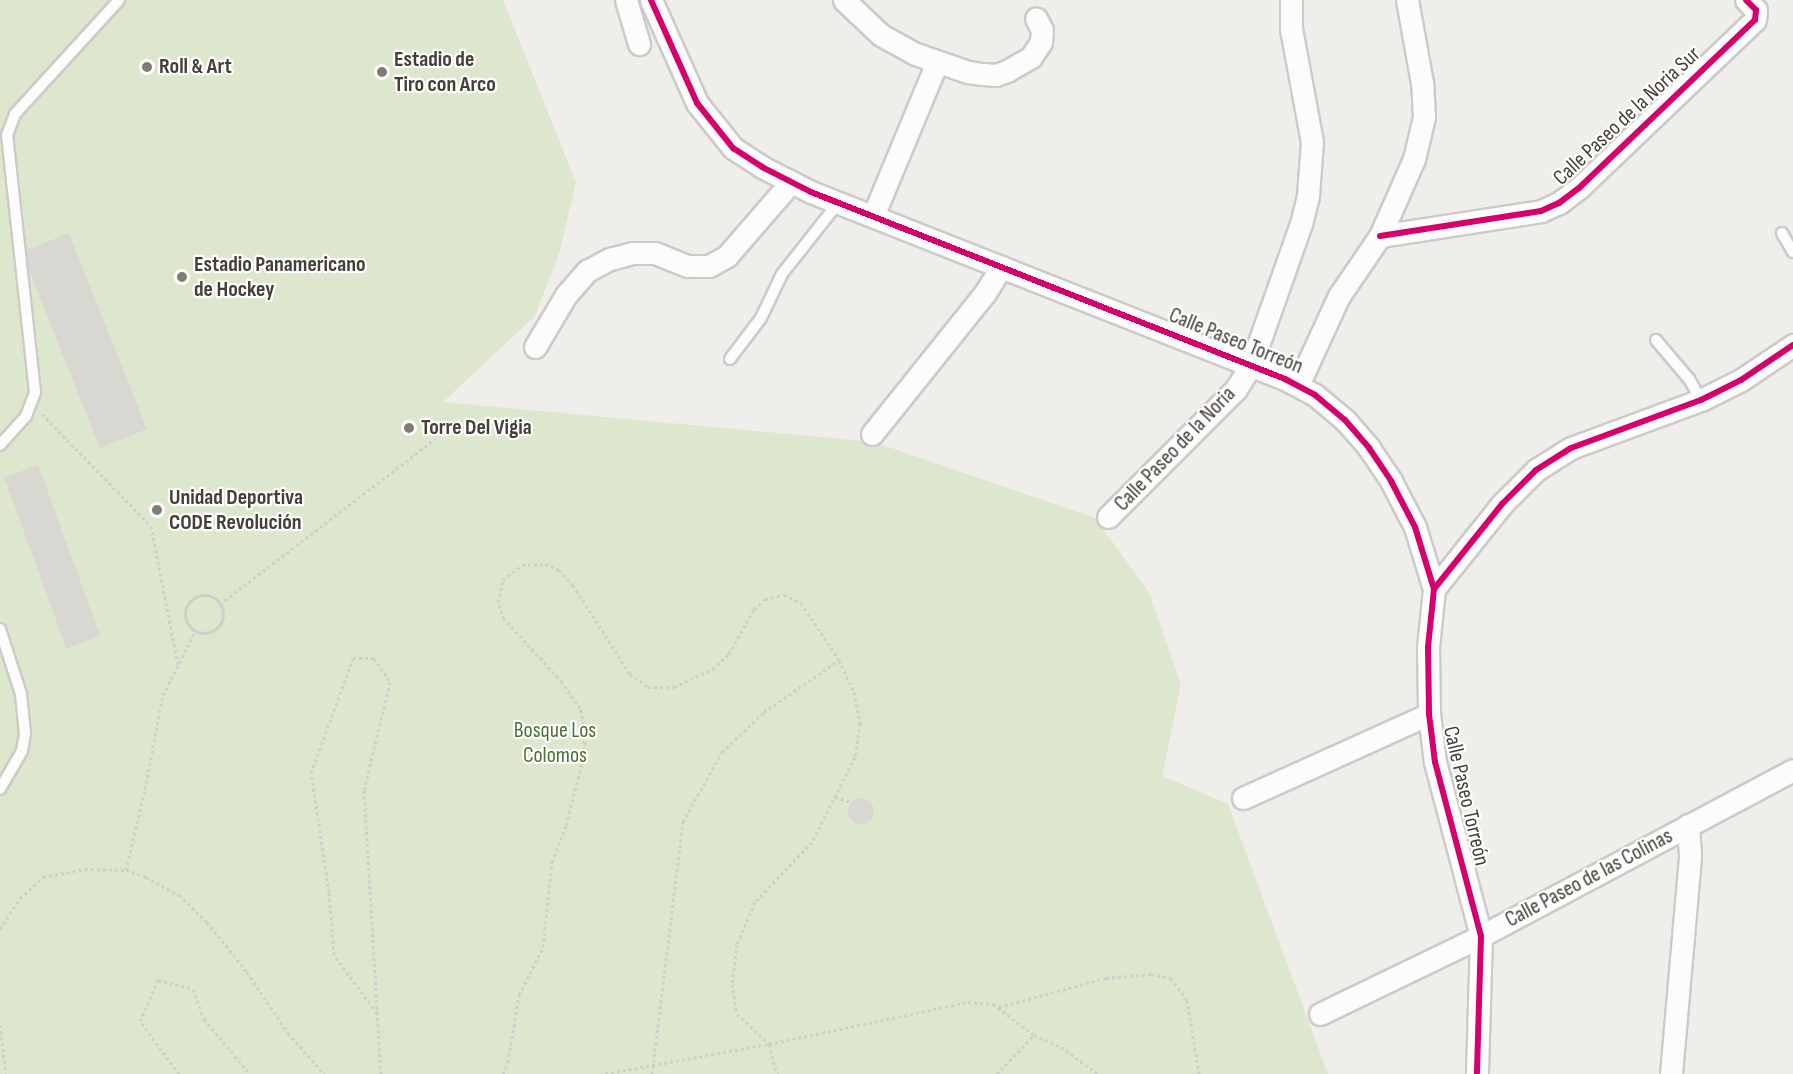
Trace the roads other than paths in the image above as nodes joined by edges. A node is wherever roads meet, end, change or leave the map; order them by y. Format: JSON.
{"nodes":[{"id":1,"x":119,"y":0,"type":"edge"},
{"id":2,"x":626,"y":0,"type":"edge"},
{"id":3,"x":651,"y":0,"type":"edge"},
{"id":4,"x":844,"y":0,"type":"edge"},
{"id":5,"x":1291,"y":0,"type":"edge"},
{"id":6,"x":1407,"y":0,"type":"edge"},
{"id":7,"x":1746,"y":0,"type":"edge"},
{"id":8,"x":1036,"y":18,"type":"dead end"},
{"id":9,"x":639,"y":44,"type":"dead end"},
{"id":10,"x":937,"y":62,"type":"junction"},
{"id":11,"x":791,"y":182,"type":"junction"},
{"id":12,"x":838,"y":203,"type":"junction"},
{"id":13,"x":873,"y":216,"type":"junction"},
{"id":14,"x":1782,"y":233,"type":"dead end"},
{"id":15,"x":1380,"y":236,"type":"junction"},
{"id":16,"x":1793,"y":252,"type":"edge"},
{"id":17,"x":1001,"y":267,"type":"junction"},
{"id":18,"x":1656,"y":340,"type":"dead end"},
{"id":19,"x":1793,"y":345,"type":"edge"},
{"id":20,"x":535,"y":347,"type":"dead end"},
{"id":21,"x":730,"y":359,"type":"dead end"},
{"id":22,"x":1251,"y":365,"type":"junction"},
{"id":23,"x":1298,"y":385,"type":"junction"},
{"id":24,"x":1701,"y":400,"type":"junction"},
{"id":25,"x":872,"y":434,"type":"dead end"},
{"id":26,"x":0,"y":445,"type":"edge"},
{"id":27,"x":1108,"y":517,"type":"dead end"},
{"id":28,"x":1434,"y":590,"type":"junction"},
{"id":29,"x":0,"y":629,"type":"edge"},
{"id":30,"x":1429,"y":714,"type":"junction"},
{"id":31,"x":1793,"y":770,"type":"edge"},
{"id":32,"x":0,"y":789,"type":"edge"},
{"id":33,"x":1242,"y":798,"type":"dead end"},
{"id":34,"x":1688,"y":825,"type":"junction"},
{"id":35,"x":1481,"y":936,"type":"junction"},
{"id":36,"x":1320,"y":1014,"type":"dead end"},
{"id":37,"x":1477,"y":1074,"type":"edge"},
{"id":38,"x":1671,"y":1074,"type":"edge"}],
"edges":[{"from":1,"to":26,"type":"lane"},
{"from":2,"to":9,"type":"street"},
{"from":3,"to":11,"type":"street","name":"Calle Paseo Torreón"},
{"from":4,"to":10,"type":"street"},
{"from":5,"to":22,"type":"street","name":"Calle Paseo de la Noria"},
{"from":6,"to":15,"type":"street"},
{"from":7,"to":15,"type":"street","name":"Calle Paseo de la Noria Sur"},
{"from":8,"to":10,"type":"street"},
{"from":10,"to":13,"type":"street"},
{"from":11,"to":12,"type":"street","name":"Calle Paseo Torreón"},
{"from":11,"to":20,"type":"street"},
{"from":12,"to":13,"type":"street","name":"Calle Paseo Torreón"},
{"from":12,"to":21,"type":"lane"},
{"from":13,"to":17,"type":"street","name":"Calle Paseo Torreón"},
{"from":14,"to":16,"type":"lane"},
{"from":15,"to":23,"type":"street"},
{"from":17,"to":22,"type":"street","name":"Calle Paseo Torreón"},
{"from":17,"to":25,"type":"street"},
{"from":18,"to":24,"type":"lane"},
{"from":19,"to":24,"type":"street"},
{"from":22,"to":23,"type":"street","name":"Calle Paseo Torreón"},
{"from":22,"to":27,"type":"street","name":"Calle Paseo de la Noria"},
{"from":23,"to":28,"type":"street","name":"Calle Paseo Torreón"},
{"from":24,"to":28,"type":"street"},
{"from":28,"to":30,"type":"street","name":"Calle Paseo Torreón"},
{"from":29,"to":32,"type":"lane"},
{"from":30,"to":33,"type":"street"},
{"from":30,"to":35,"type":"street","name":"Calle Paseo Torreón"},
{"from":31,"to":34,"type":"street","name":"Calle Paseo de las Colinas"},
{"from":34,"to":35,"type":"street","name":"Calle Paseo de las Colinas"},
{"from":34,"to":38,"type":"street"},
{"from":35,"to":36,"type":"street","name":"Calle Paseo de las Colinas"},
{"from":35,"to":37,"type":"street","name":"Calle Paseo Torreón"}]}
